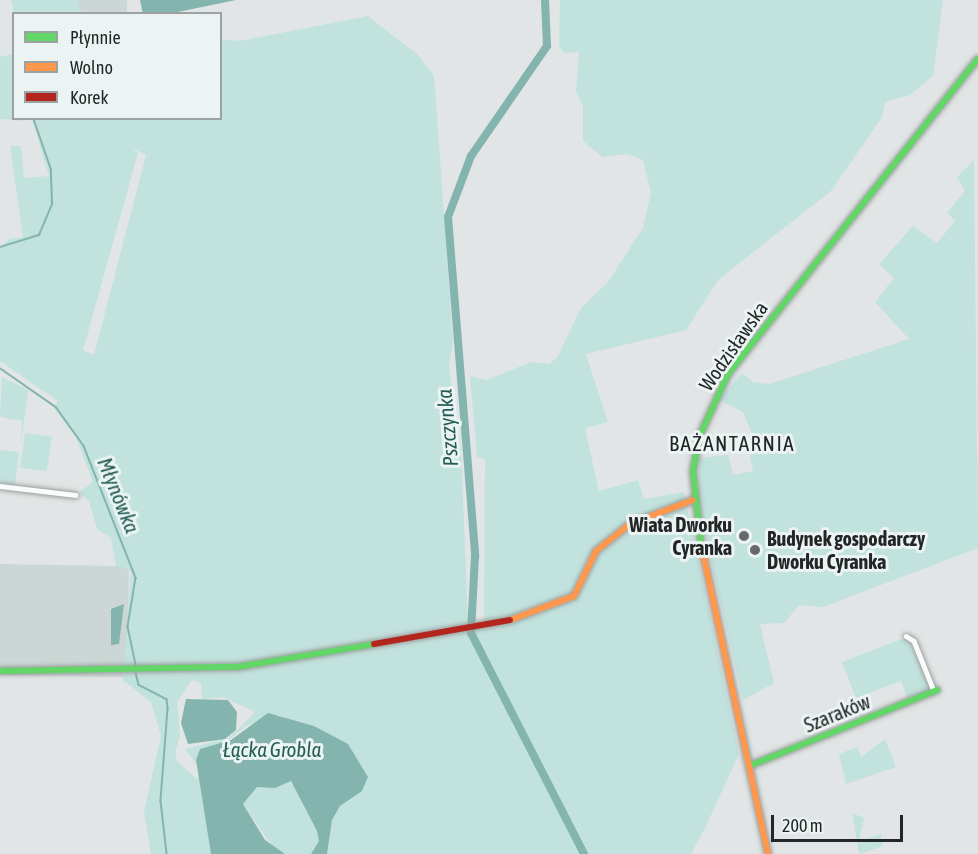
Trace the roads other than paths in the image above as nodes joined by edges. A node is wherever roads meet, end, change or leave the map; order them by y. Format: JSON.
{"nodes":[{"id":1,"x":978,"y":59,"type":"edge"},
{"id":2,"x":0,"y":486,"type":"edge"},
{"id":3,"x":75,"y":495,"type":"dead end"},
{"id":4,"x":693,"y":500,"type":"junction"},
{"id":5,"x":906,"y":636,"type":"dead end"},
{"id":6,"x":0,"y":671,"type":"edge"},
{"id":7,"x":936,"y":691,"type":"joint"},
{"id":8,"x":748,"y":766,"type":"junction"},
{"id":9,"x":768,"y":854,"type":"edge"}],
"edges":[{"from":1,"to":4,"type":"street","name":"Wodzisławska"},
{"from":2,"to":3,"type":"street"},
{"from":4,"to":6,"type":"street"},
{"from":4,"to":8,"type":"street","name":"Wodzisławska"},
{"from":5,"to":7,"type":"street"},
{"from":7,"to":8,"type":"street","name":"Szaraków"},
{"from":8,"to":9,"type":"street","name":"Wodzisławska"}]}
